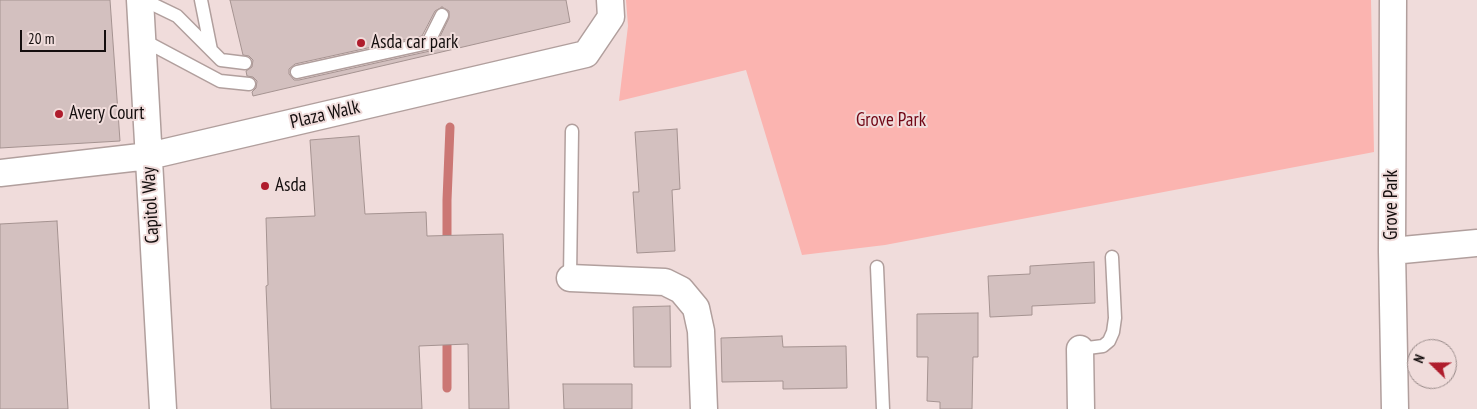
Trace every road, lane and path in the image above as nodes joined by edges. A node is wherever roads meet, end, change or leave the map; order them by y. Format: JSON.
{"nodes":[{"id":1,"x":142,"y":0,"type":"edge"},
{"id":2,"x":201,"y":0,"type":"edge"},
{"id":3,"x":610,"y":0,"type":"edge"},
{"id":4,"x":1393,"y":0,"type":"edge"},
{"id":5,"x":442,"y":15,"type":"dead end"},
{"id":6,"x":143,"y":40,"type":"junction"},
{"id":7,"x":211,"y":50,"type":"junction"},
{"id":8,"x":245,"y":63,"type":"dead end"},
{"id":9,"x":297,"y":72,"type":"dead end"},
{"id":10,"x":249,"y":84,"type":"dead end"},
{"id":11,"x":572,"y":131,"type":"dead end"},
{"id":12,"x":149,"y":156,"type":"junction"},
{"id":13,"x":0,"y":173,"type":"edge"},
{"id":14,"x":1477,"y":243,"type":"edge"},
{"id":15,"x":1392,"y":252,"type":"junction"},
{"id":16,"x":1112,"y":258,"type":"dead end"},
{"id":17,"x":877,"y":267,"type":"dead end"},
{"id":18,"x":570,"y":278,"type":"joint"},
{"id":19,"x":1080,"y":349,"type":"joint"},
{"id":20,"x":163,"y":409,"type":"edge"},
{"id":21,"x":704,"y":409,"type":"edge"},
{"id":22,"x":883,"y":409,"type":"edge"},
{"id":23,"x":1081,"y":409,"type":"edge"},
{"id":24,"x":1394,"y":409,"type":"edge"}],
"edges":[{"from":1,"to":6,"type":"street","name":"Capitol Way"},
{"from":1,"to":7,"type":"lane"},
{"from":2,"to":7,"type":"lane"},
{"from":3,"to":12,"type":"street","name":"Plaza Walk"},
{"from":4,"to":15,"type":"street","name":"Grove Park"},
{"from":5,"to":9,"type":"lane"},
{"from":6,"to":10,"type":"lane"},
{"from":6,"to":12,"type":"street","name":"Capitol Way"},
{"from":7,"to":8,"type":"lane"},
{"from":11,"to":18,"type":"lane"},
{"from":12,"to":13,"type":"street","name":"Plaza Walk"},
{"from":12,"to":20,"type":"street","name":"Capitol Way"},
{"from":14,"to":15,"type":"street"},
{"from":15,"to":24,"type":"street","name":"Grove Park"},
{"from":16,"to":19,"type":"lane"},
{"from":17,"to":22,"type":"lane"},
{"from":18,"to":21,"type":"street"},
{"from":19,"to":23,"type":"street"}]}
